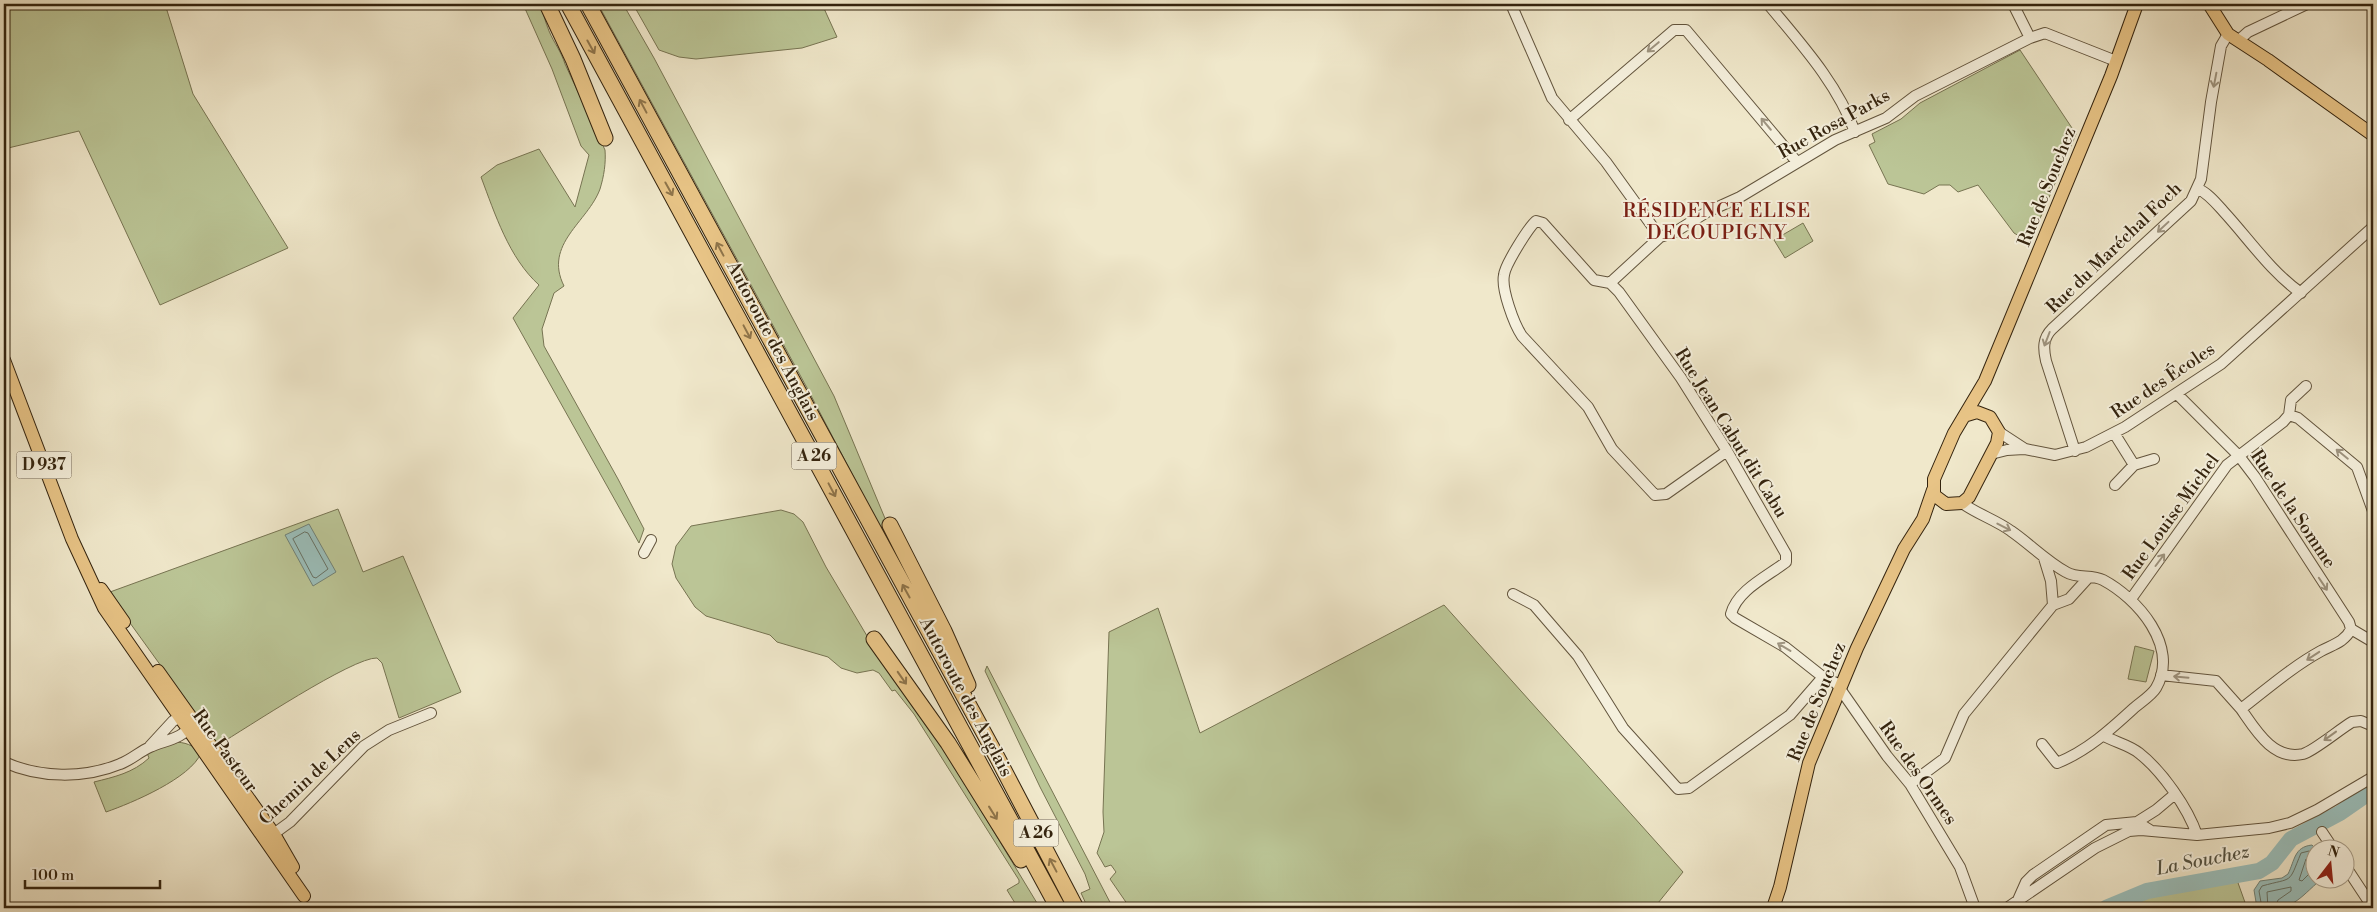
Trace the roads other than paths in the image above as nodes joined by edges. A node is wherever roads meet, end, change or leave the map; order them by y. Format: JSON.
{"nodes":[{"id":1,"x":547,"y":4,"type":"edge"},
{"id":2,"x":568,"y":4,"type":"edge"},
{"id":3,"x":588,"y":4,"type":"edge"},
{"id":4,"x":1511,"y":4,"type":"edge"},
{"id":5,"x":1768,"y":4,"type":"edge"},
{"id":6,"x":2013,"y":4,"type":"edge"},
{"id":7,"x":2136,"y":4,"type":"edge"},
{"id":8,"x":2210,"y":4,"type":"edge"},
{"id":9,"x":2307,"y":4,"type":"edge"},
{"id":10,"x":2234,"y":37,"type":"junction"},
{"id":11,"x":2030,"y":38,"type":"junction"},
{"id":12,"x":2116,"y":61,"type":"junction"},
{"id":13,"x":1569,"y":120,"type":"junction"},
{"id":14,"x":1855,"y":132,"type":"junction"},
{"id":15,"x":2373,"y":135,"type":"edge"},
{"id":16,"x":605,"y":138,"type":"dead end"},
{"id":17,"x":1797,"y":162,"type":"junction"},
{"id":18,"x":2198,"y":189,"type":"junction"},
{"id":19,"x":2373,"y":227,"type":"edge"},
{"id":20,"x":1660,"y":237,"type":"junction"},
{"id":21,"x":1610,"y":284,"type":"junction"},
{"id":22,"x":2301,"y":292,"type":"junction"},
{"id":23,"x":4,"y":360,"type":"edge"},
{"id":24,"x":1985,"y":381,"type":"junction"},
{"id":25,"x":2306,"y":386,"type":"dead end"},
{"id":26,"x":2177,"y":394,"type":"junction"},
{"id":27,"x":2289,"y":415,"type":"junction"},
{"id":28,"x":1966,"y":416,"type":"junction"},
{"id":29,"x":1990,"y":417,"type":"junction"},
{"id":30,"x":1999,"y":432,"type":"junction"},
{"id":31,"x":2114,"y":433,"type":"junction"},
{"id":32,"x":2024,"y":449,"type":"junction"},
{"id":33,"x":1727,"y":451,"type":"junction"},
{"id":34,"x":2075,"y":451,"type":"junction"},
{"id":35,"x":1991,"y":454,"type":"junction"},
{"id":36,"x":2239,"y":456,"type":"junction"},
{"id":37,"x":2154,"y":459,"type":"dead end"},
{"id":38,"x":2134,"y":465,"type":"junction"},
{"id":39,"x":2115,"y":485,"type":"dead end"},
{"id":40,"x":1933,"y":490,"type":"junction"},
{"id":41,"x":1957,"y":504,"type":"junction"},
{"id":42,"x":2373,"y":511,"type":"edge"},
{"id":43,"x":1923,"y":519,"type":"junction"},
{"id":44,"x":890,"y":525,"type":"dead end"},
{"id":45,"x":651,"y":540,"type":"dead end"},
{"id":46,"x":644,"y":553,"type":"dead end"},
{"id":47,"x":2044,"y":558,"type":"junction"},
{"id":48,"x":2089,"y":577,"type":"junction"},
{"id":49,"x":1513,"y":594,"type":"dead end"},
{"id":50,"x":2131,"y":599,"type":"junction"},
{"id":51,"x":2053,"y":605,"type":"junction"},
{"id":52,"x":2351,"y":629,"type":"junction"},
{"id":53,"x":874,"y":638,"type":"dead end"},
{"id":54,"x":2373,"y":642,"type":"edge"},
{"id":55,"x":2161,"y":674,"type":"junction"},
{"id":56,"x":1823,"y":677,"type":"junction"},
{"id":57,"x":1841,"y":687,"type":"junction"},
{"id":58,"x":2241,"y":709,"type":"junction"},
{"id":59,"x":431,"y":713,"type":"dead end"},
{"id":60,"x":188,"y":720,"type":"junction"},
{"id":61,"x":2373,"y":726,"type":"edge"},
{"id":62,"x":2104,"y":736,"type":"junction"},
{"id":63,"x":2042,"y":744,"type":"dead end"},
{"id":64,"x":149,"y":747,"type":"junction"},
{"id":65,"x":996,"y":757,"type":"junction"},
{"id":66,"x":4,"y":762,"type":"edge"},
{"id":67,"x":2373,"y":777,"type":"edge"},
{"id":68,"x":1910,"y":784,"type":"junction"},
{"id":69,"x":2175,"y":794,"type":"junction"},
{"id":70,"x":2137,"y":822,"type":"junction"},
{"id":71,"x":2151,"y":831,"type":"junction"},
{"id":72,"x":2322,"y":832,"type":"dead end"},
{"id":73,"x":2196,"y":835,"type":"junction"},
{"id":74,"x":269,"y":837,"type":"junction"},
{"id":75,"x":2327,"y":840,"type":"edge"},
{"id":76,"x":2354,"y":879,"type":"edge"},
{"id":77,"x":2018,"y":900,"type":"junction"},
{"id":78,"x":307,"y":902,"type":"edge"},
{"id":79,"x":1048,"y":908,"type":"edge"},
{"id":80,"x":1058,"y":908,"type":"edge"},
{"id":81,"x":1076,"y":908,"type":"edge"},
{"id":82,"x":1773,"y":908,"type":"edge"},
{"id":83,"x":1976,"y":908,"type":"edge"},
{"id":84,"x":2007,"y":908,"type":"edge"},
{"id":85,"x":2373,"y":908,"type":"edge"}],
"edges":[{"from":1,"to":16,"type":"highway"},
{"from":2,"to":80,"type":"highway","name":"Autoroute des Anglais","number":"A 26","one_way":true},
{"from":65,"to":3,"type":"highway","name":"Autoroute des Anglais","number":"A 26","one_way":true},
{"from":4,"to":13,"type":"street"},
{"from":5,"to":14,"type":"street"},
{"from":6,"to":11,"type":"street"},
{"from":7,"to":12,"type":"main road","name":"Rue de Souchez"},
{"from":8,"to":10,"type":"main road"},
{"from":9,"to":10,"type":"street"},
{"from":10,"to":15,"type":"main road"},
{"from":10,"to":18,"type":"street","name":"Rue du Maréchal Foch","one_way":true},
{"from":11,"to":12,"type":"street","name":"Rue Rosa Parks"},
{"from":11,"to":14,"type":"street","name":"Rue Rosa Parks"},
{"from":12,"to":24,"type":"main road","name":"Rue de Souchez"},
{"from":17,"to":13,"type":"street","one_way":true},
{"from":13,"to":20,"type":"street"},
{"from":14,"to":17,"type":"street","name":"Rue Rosa Parks"},
{"from":17,"to":20,"type":"street","name":"Rue Rosa Parks"},
{"from":18,"to":22,"type":"street"},
{"from":18,"to":34,"type":"street","name":"Rue du Maréchal Foch","one_way":true},
{"from":19,"to":22,"type":"street","name":"Rue des Écoles"},
{"from":20,"to":21,"type":"street","name":"Rue Rosa Parks"},
{"from":21,"to":33,"type":"street","name":"Rue Jean Cabut dit Cabu"},
{"from":21,"to":33,"type":"street"},
{"from":22,"to":26,"type":"street","name":"Rue des Écoles"},
{"from":23,"to":60,"type":"main road","name":"Rue Pasteur","number":"D 937"},
{"from":24,"to":28,"type":"main road","name":"Rue de Souchez"},
{"from":24,"to":29,"type":"main road"},
{"from":25,"to":27,"type":"street"},
{"from":26,"to":31,"type":"street","name":"Rue des Écoles"},
{"from":26,"to":36,"type":"street","name":"Rue de la Somme"},
{"from":27,"to":36,"type":"street","name":"Rue Louise Michel"},
{"from":42,"to":27,"type":"street","one_way":true},
{"from":28,"to":29,"type":"main road"},
{"from":28,"to":40,"type":"main road","name":"Rue de Souchez"},
{"from":29,"to":30,"type":"main road"},
{"from":30,"to":32,"type":"street"},
{"from":30,"to":35,"type":"main road"},
{"from":31,"to":34,"type":"street","name":"Rue des Écoles"},
{"from":31,"to":38,"type":"street"},
{"from":32,"to":34,"type":"street","name":"Rue des Écoles"},
{"from":32,"to":35,"type":"street"},
{"from":56,"to":33,"type":"street","name":"Rue Jean Cabut dit Cabu","one_way":true},
{"from":35,"to":41,"type":"main road"},
{"from":50,"to":36,"type":"street","name":"Rue Louise Michel","one_way":true},
{"from":36,"to":52,"type":"street","name":"Rue de la Somme","one_way":true},
{"from":37,"to":38,"type":"street"},
{"from":38,"to":39,"type":"street"},
{"from":40,"to":41,"type":"main road"},
{"from":40,"to":43,"type":"main road","name":"Rue de Souchez"},
{"from":41,"to":43,"type":"main road"},
{"from":41,"to":47,"type":"street","one_way":true},
{"from":43,"to":57,"type":"main road","name":"Rue de Souchez"},
{"from":44,"to":65,"type":"highway"},
{"from":45,"to":46,"type":"street"},
{"from":47,"to":48,"type":"street"},
{"from":47,"to":51,"type":"street"},
{"from":48,"to":50,"type":"street"},
{"from":48,"to":51,"type":"street"},
{"from":49,"to":56,"type":"street"},
{"from":50,"to":55,"type":"street"},
{"from":51,"to":68,"type":"street"},
{"from":52,"to":54,"type":"street"},
{"from":52,"to":58,"type":"street","one_way":true},
{"from":53,"to":79,"type":"highway","one_way":true},
{"from":58,"to":55,"type":"street","one_way":true},
{"from":55,"to":62,"type":"street"},
{"from":56,"to":57,"type":"street"},
{"from":57,"to":68,"type":"street","name":"Rue des Ormes"},
{"from":57,"to":82,"type":"main road","name":"Rue de Souchez"},
{"from":61,"to":58,"type":"street","one_way":true},
{"from":59,"to":74,"type":"street","name":"Chemin de Lens"},
{"from":60,"to":64,"type":"street"},
{"from":60,"to":64,"type":"street"},
{"from":60,"to":74,"type":"main road","name":"Rue Pasteur"},
{"from":62,"to":63,"type":"street"},
{"from":62,"to":69,"type":"street"},
{"from":64,"to":66,"type":"street"},
{"from":81,"to":65,"type":"highway","name":"Autoroute des Anglais","number":"A 26","one_way":true},
{"from":67,"to":73,"type":"street"},
{"from":68,"to":83,"type":"street","name":"Rue des Ormes"},
{"from":69,"to":70,"type":"street"},
{"from":69,"to":73,"type":"street"},
{"from":70,"to":71,"type":"street"},
{"from":70,"to":77,"type":"street"},
{"from":71,"to":73,"type":"street"},
{"from":71,"to":77,"type":"street"},
{"from":72,"to":75,"type":"street"},
{"from":74,"to":78,"type":"main road","name":"Rue Pasteur"},
{"from":76,"to":85,"type":"street"},
{"from":77,"to":84,"type":"street"}]}
